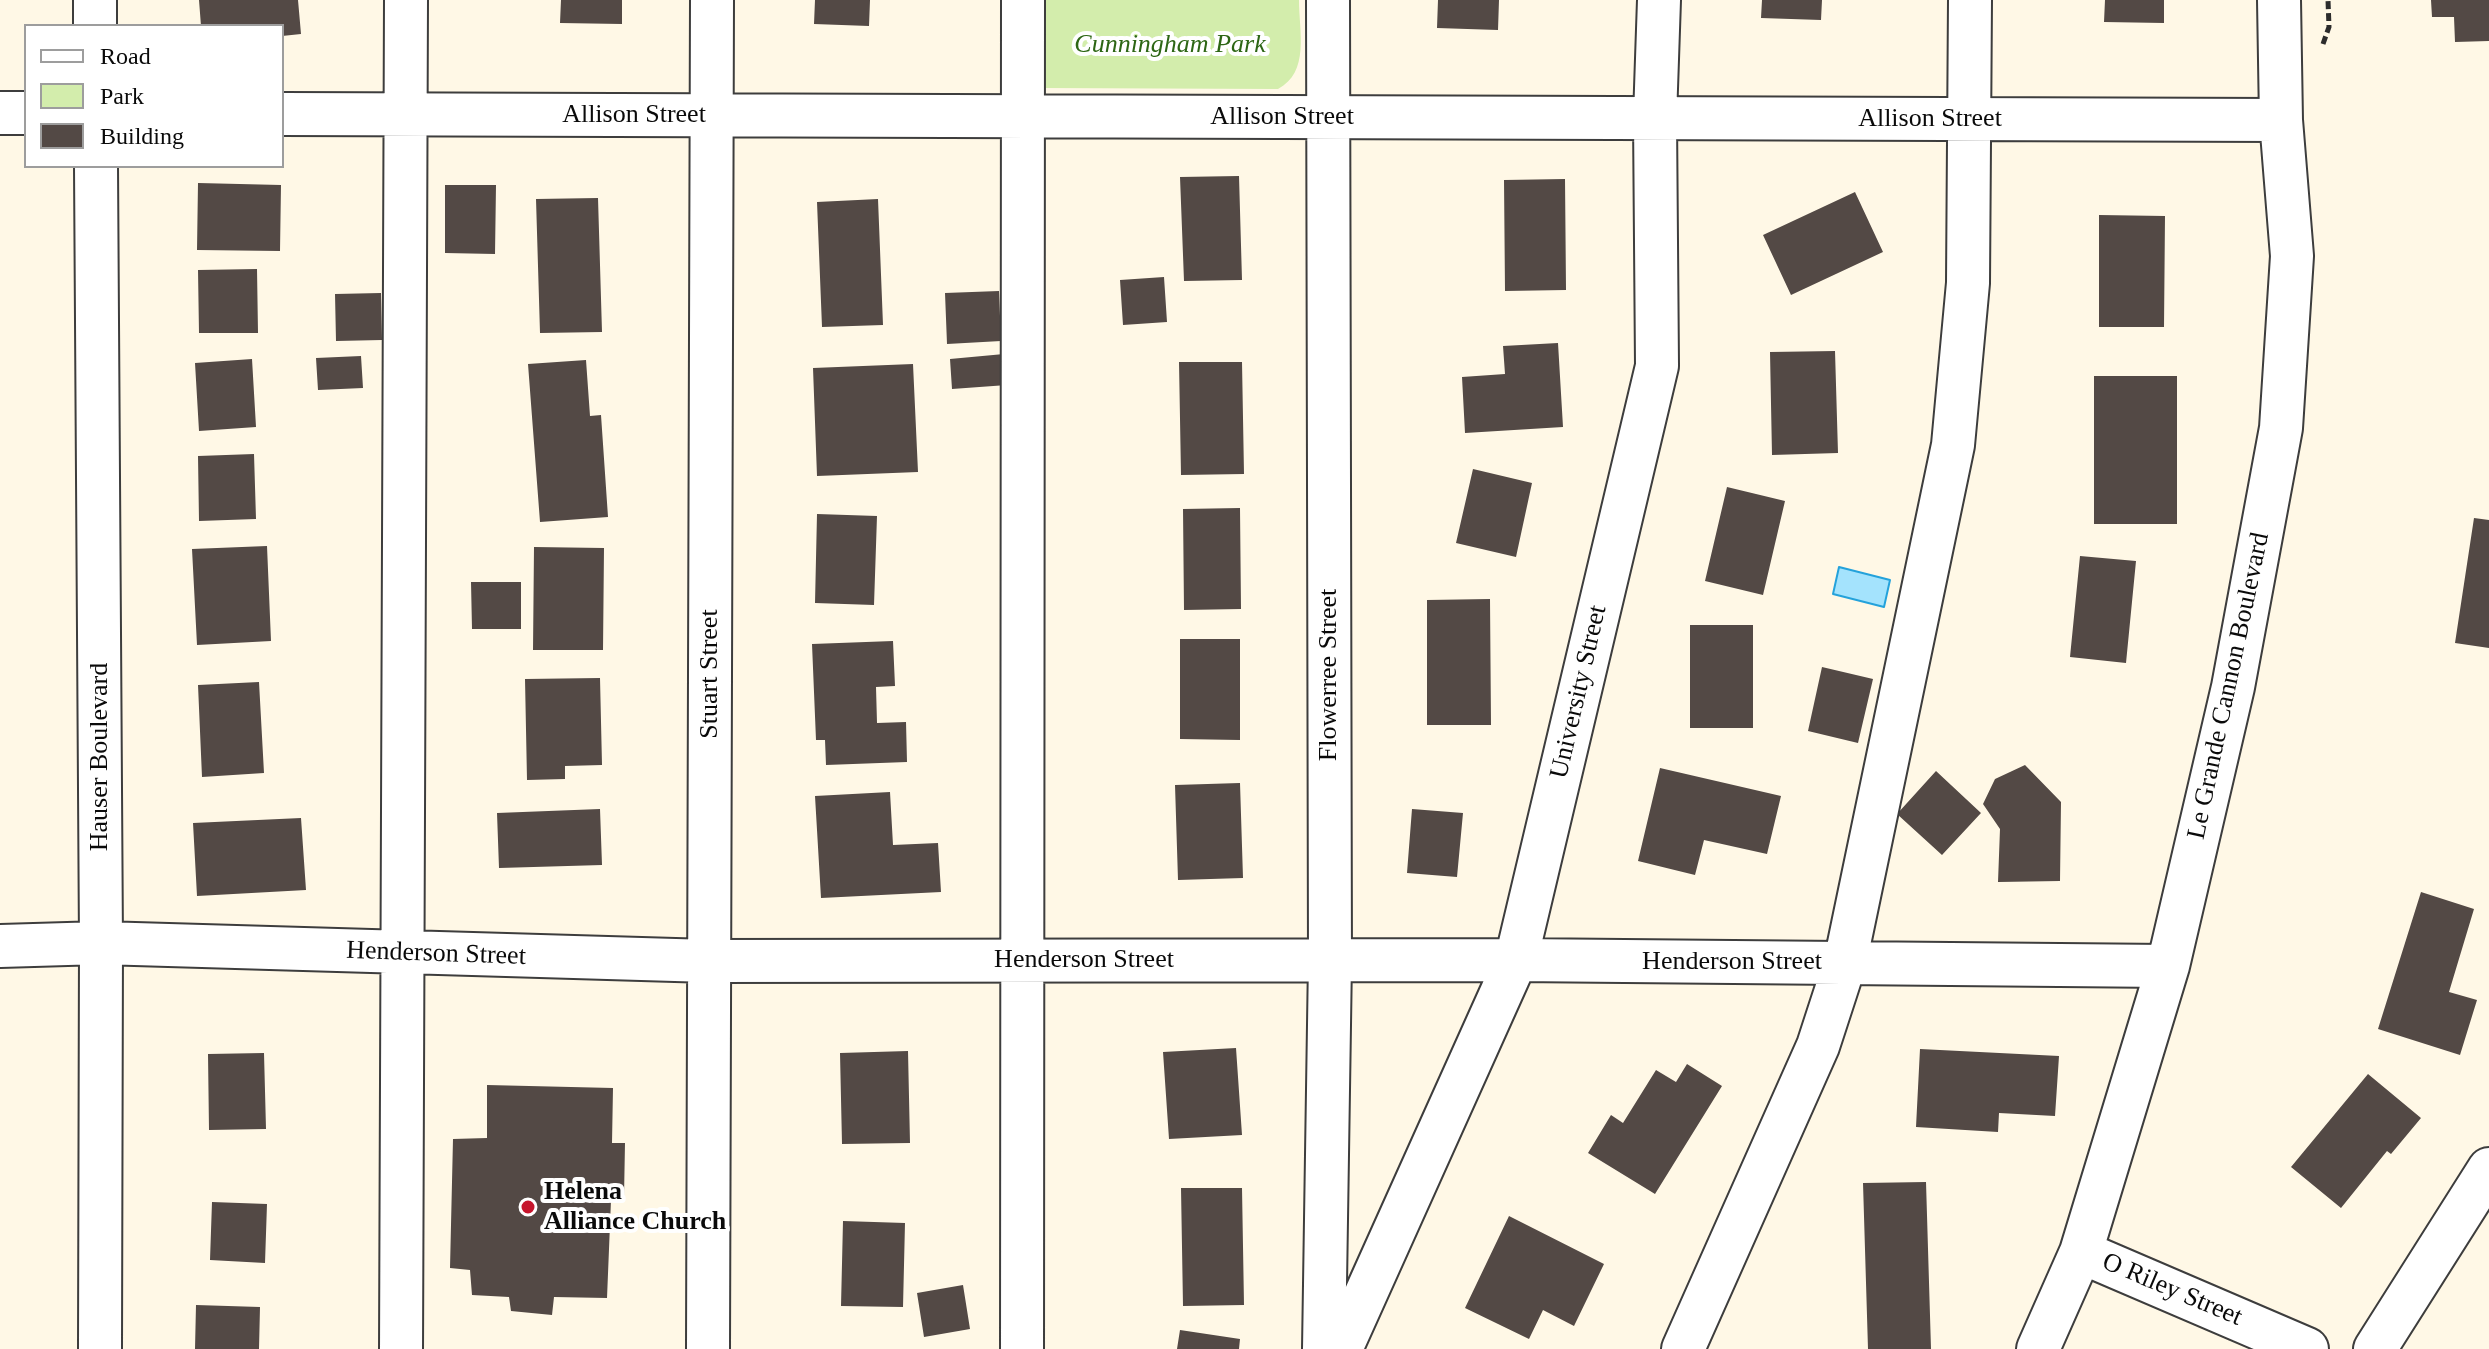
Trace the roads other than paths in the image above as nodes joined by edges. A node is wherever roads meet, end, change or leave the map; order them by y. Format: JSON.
{"nodes":[{"id":1,"x":95,"y":0,"type":"edge"},
{"id":2,"x":406,"y":0,"type":"edge"},
{"id":3,"x":712,"y":0,"type":"edge"},
{"id":4,"x":1023,"y":0,"type":"edge"},
{"id":5,"x":1328,"y":0,"type":"edge"},
{"id":6,"x":1659,"y":0,"type":"edge"},
{"id":7,"x":1970,"y":0,"type":"edge"},
{"id":8,"x":2279,"y":0,"type":"edge"},
{"id":9,"x":95,"y":24,"type":"edge"},
{"id":10,"x":0,"y":113,"type":"edge"},
{"id":11,"x":24,"y":113,"type":"edge"},
{"id":12,"x":284,"y":114,"type":"edge"},
{"id":13,"x":406,"y":114,"type":"junction"},
{"id":14,"x":712,"y":115,"type":"junction"},
{"id":15,"x":1023,"y":116,"type":"junction"},
{"id":16,"x":1328,"y":117,"type":"junction"},
{"id":17,"x":1655,"y":118,"type":"junction"},
{"id":18,"x":1971,"y":119,"type":"junction"},
{"id":19,"x":2281,"y":120,"type":"junction"},
{"id":20,"x":96,"y":168,"type":"edge"},
{"id":21,"x":101,"y":943,"type":"junction"},
{"id":22,"x":0,"y":946,"type":"edge"},
{"id":23,"x":402,"y":954,"type":"junction"},
{"id":24,"x":1330,"y":960,"type":"junction"},
{"id":25,"x":1516,"y":960,"type":"junction"},
{"id":26,"x":709,"y":961,"type":"junction"},
{"id":27,"x":1022,"y":961,"type":"junction"},
{"id":28,"x":1845,"y":963,"type":"junction"},
{"id":29,"x":2168,"y":966,"type":"junction"},
{"id":30,"x":2489,"y":1169,"type":"edge"},
{"id":31,"x":2081,"y":1252,"type":"junction"},
{"id":32,"x":100,"y":1349,"type":"edge"},
{"id":33,"x":401,"y":1349,"type":"edge"},
{"id":34,"x":708,"y":1349,"type":"edge"},
{"id":35,"x":1022,"y":1349,"type":"edge"},
{"id":36,"x":1324,"y":1349,"type":"edge"},
{"id":37,"x":1341,"y":1349,"type":"edge"},
{"id":38,"x":1683,"y":1349,"type":"edge"},
{"id":39,"x":2038,"y":1349,"type":"edge"},
{"id":40,"x":2307,"y":1349,"type":"edge"},
{"id":41,"x":2375,"y":1349,"type":"edge"}],
"edges":[{"from":1,"to":9,"type":"street"},
{"from":2,"to":13,"type":"street"},
{"from":3,"to":14,"type":"street","name":"Stuart Street"},
{"from":4,"to":15,"type":"street"},
{"from":5,"to":16,"type":"street","name":"Flowerree Street"},
{"from":6,"to":17,"type":"street","name":"University Street"},
{"from":7,"to":18,"type":"street"},
{"from":8,"to":19,"type":"street","name":"Le Grande Cannon Boulevard"},
{"from":10,"to":11,"type":"street"},
{"from":12,"to":13,"type":"street","name":"Allison Street"},
{"from":13,"to":14,"type":"street","name":"Allison Street"},
{"from":13,"to":23,"type":"street"},
{"from":14,"to":15,"type":"street","name":"Allison Street"},
{"from":14,"to":26,"type":"street","name":"Stuart Street"},
{"from":15,"to":16,"type":"street","name":"Allison Street"},
{"from":15,"to":27,"type":"street"},
{"from":16,"to":17,"type":"street","name":"Allison Street"},
{"from":16,"to":24,"type":"street","name":"Flowerree Street"},
{"from":17,"to":18,"type":"street","name":"Allison Street"},
{"from":17,"to":25,"type":"street","name":"University Street"},
{"from":18,"to":19,"type":"street","name":"Allison Street"},
{"from":18,"to":28,"type":"street"},
{"from":19,"to":29,"type":"street","name":"Le Grande Cannon Boulevard"},
{"from":20,"to":21,"type":"street","name":"Hauser Boulevard"},
{"from":21,"to":22,"type":"street","name":"Henderson Street"},
{"from":21,"to":23,"type":"street","name":"Henderson Street"},
{"from":21,"to":32,"type":"street","name":"Hauser Boulevard"},
{"from":23,"to":26,"type":"street","name":"Henderson Street"},
{"from":23,"to":33,"type":"street"},
{"from":24,"to":25,"type":"street","name":"Henderson Street"},
{"from":24,"to":27,"type":"street","name":"Henderson Street"},
{"from":24,"to":36,"type":"street","name":"Flowerree Street"},
{"from":25,"to":28,"type":"street","name":"Henderson Street"},
{"from":25,"to":37,"type":"street","name":"University Street"},
{"from":26,"to":27,"type":"street","name":"Henderson Street"},
{"from":26,"to":34,"type":"street","name":"Stuart Street"},
{"from":27,"to":35,"type":"street"},
{"from":28,"to":29,"type":"street","name":"Henderson Street"},
{"from":28,"to":38,"type":"street"},
{"from":29,"to":31,"type":"street","name":"Le Grande Cannon Boulevard"},
{"from":30,"to":41,"type":"street"},
{"from":31,"to":39,"type":"street","name":"Le Grande Cannon Boulevard"},
{"from":31,"to":40,"type":"street","name":"O Riley Street"}]}
